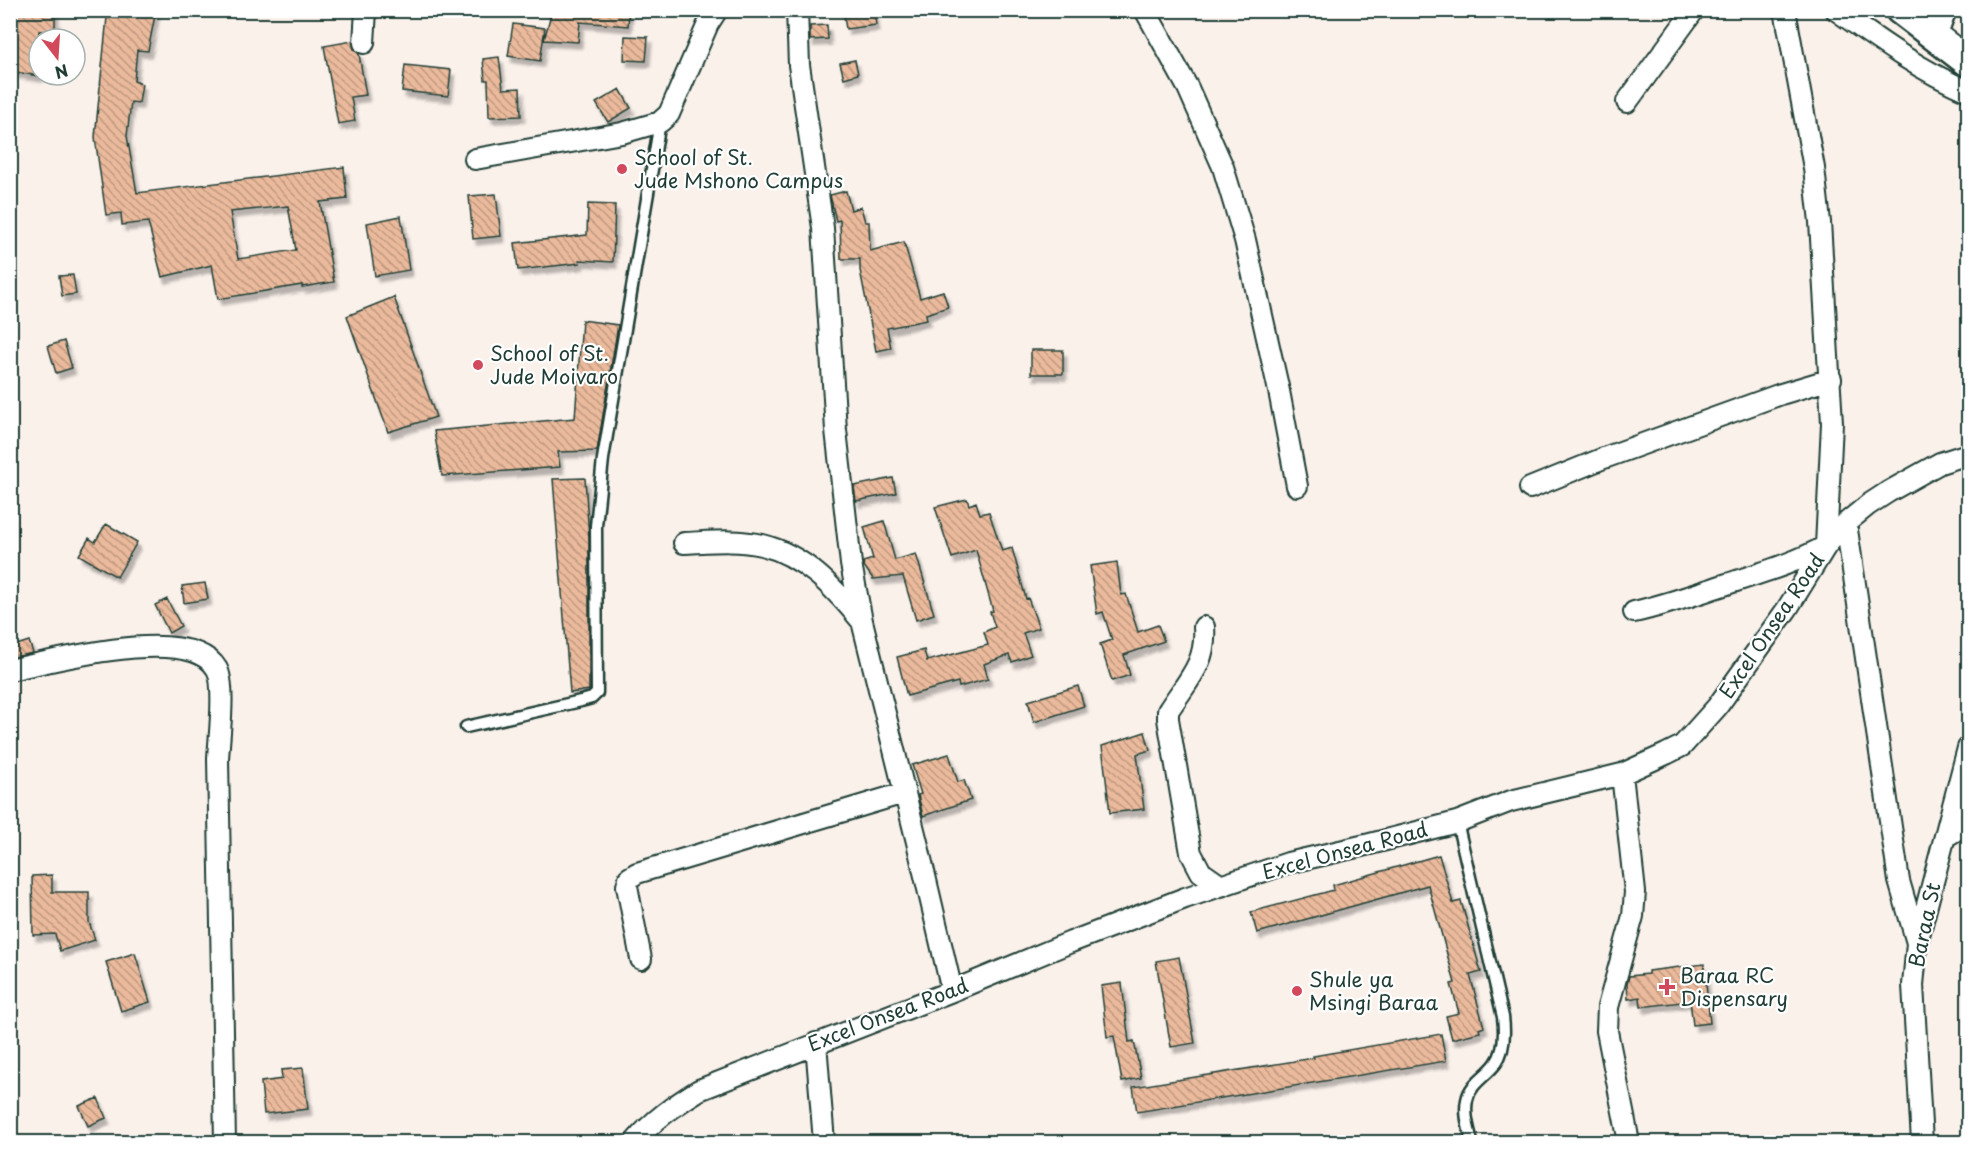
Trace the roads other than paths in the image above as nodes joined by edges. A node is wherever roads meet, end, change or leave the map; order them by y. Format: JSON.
{"nodes":[{"id":1,"x":366,"y":10,"type":"edge"},
{"id":2,"x":717,"y":10,"type":"edge"},
{"id":3,"x":797,"y":10,"type":"edge"},
{"id":4,"x":1145,"y":10,"type":"edge"},
{"id":5,"x":1694,"y":10,"type":"edge"},
{"id":6,"x":1785,"y":10,"type":"edge"},
{"id":7,"x":1836,"y":10,"type":"edge"},
{"id":8,"x":1900,"y":10,"type":"edge"},
{"id":9,"x":1946,"y":10,"type":"edge"},
{"id":10,"x":1936,"y":37,"type":"junction"},
{"id":11,"x":364,"y":43,"type":"dead end"},
{"id":12,"x":1968,"y":62,"type":"edge"},
{"id":13,"x":1968,"y":91,"type":"edge"},
{"id":14,"x":1627,"y":102,"type":"dead end"},
{"id":15,"x":660,"y":122,"type":"junction"},
{"id":16,"x":475,"y":159,"type":"dead end"},
{"id":17,"x":1831,"y":379,"type":"junction"},
{"id":18,"x":1968,"y":454,"type":"edge"},
{"id":19,"x":1297,"y":486,"type":"dead end"},
{"id":20,"x":1530,"y":488,"type":"dead end"},
{"id":21,"x":1846,"y":524,"type":"junction"},
{"id":22,"x":684,"y":543,"type":"dead end"},
{"id":23,"x":1826,"y":546,"type":"junction"},
{"id":24,"x":1634,"y":612,"type":"dead end"},
{"id":25,"x":862,"y":621,"type":"junction"},
{"id":26,"x":1204,"y":627,"type":"dead end"},
{"id":27,"x":10,"y":670,"type":"edge"},
{"id":28,"x":466,"y":727,"type":"dead end"},
{"id":29,"x":1968,"y":748,"type":"edge"},
{"id":30,"x":1622,"y":774,"type":"junction"},
{"id":31,"x":904,"y":793,"type":"junction"},
{"id":32,"x":1456,"y":822,"type":"junction"},
{"id":33,"x":1968,"y":823,"type":"edge"},
{"id":34,"x":1945,"y":837,"type":"junction"},
{"id":35,"x":1221,"y":886,"type":"junction"},
{"id":36,"x":1917,"y":943,"type":"junction"},
{"id":37,"x":641,"y":959,"type":"dead end"},
{"id":38,"x":952,"y":991,"type":"junction"},
{"id":39,"x":816,"y":1043,"type":"junction"},
{"id":40,"x":225,"y":1143,"type":"edge"},
{"id":41,"x":635,"y":1143,"type":"edge"},
{"id":42,"x":824,"y":1143,"type":"edge"},
{"id":43,"x":1472,"y":1143,"type":"edge"},
{"id":44,"x":1629,"y":1143,"type":"edge"},
{"id":45,"x":1922,"y":1143,"type":"edge"}],
"edges":[{"from":1,"to":11,"type":"street"},
{"from":2,"to":15,"type":"street"},
{"from":3,"to":25,"type":"street"},
{"from":4,"to":19,"type":"street"},
{"from":5,"to":14,"type":"street"},
{"from":6,"to":17,"type":"street"},
{"from":7,"to":13,"type":"street"},
{"from":8,"to":10,"type":"main road"},
{"from":9,"to":10,"type":"street"},
{"from":10,"to":12,"type":"main road"},
{"from":15,"to":16,"type":"street"},
{"from":15,"to":28,"type":"lane"},
{"from":17,"to":20,"type":"street"},
{"from":17,"to":23,"type":"street"},
{"from":18,"to":21,"type":"street","name":"Excel Onsea Road"},
{"from":21,"to":23,"type":"street","name":"Excel Onsea Road"},
{"from":21,"to":36,"type":"street"},
{"from":22,"to":25,"type":"street"},
{"from":23,"to":24,"type":"street"},
{"from":23,"to":30,"type":"street","name":"Excel Onsea Road"},
{"from":25,"to":31,"type":"street"},
{"from":26,"to":35,"type":"street"},
{"from":27,"to":40,"type":"street"},
{"from":29,"to":34,"type":"street","name":"Baraa St"},
{"from":30,"to":32,"type":"street","name":"Excel Onsea Road"},
{"from":30,"to":44,"type":"street"},
{"from":31,"to":37,"type":"street"},
{"from":31,"to":38,"type":"street"},
{"from":32,"to":35,"type":"street","name":"Excel Onsea Road"},
{"from":32,"to":43,"type":"lane"},
{"from":33,"to":34,"type":"street"},
{"from":34,"to":36,"type":"street","name":"Baraa St"},
{"from":35,"to":38,"type":"street","name":"Excel Onsea Road"},
{"from":36,"to":45,"type":"street","name":"Baraa St"},
{"from":38,"to":39,"type":"street","name":"Excel Onsea Road"},
{"from":39,"to":41,"type":"street","name":"Excel Onsea Road"},
{"from":39,"to":42,"type":"street"}]}
